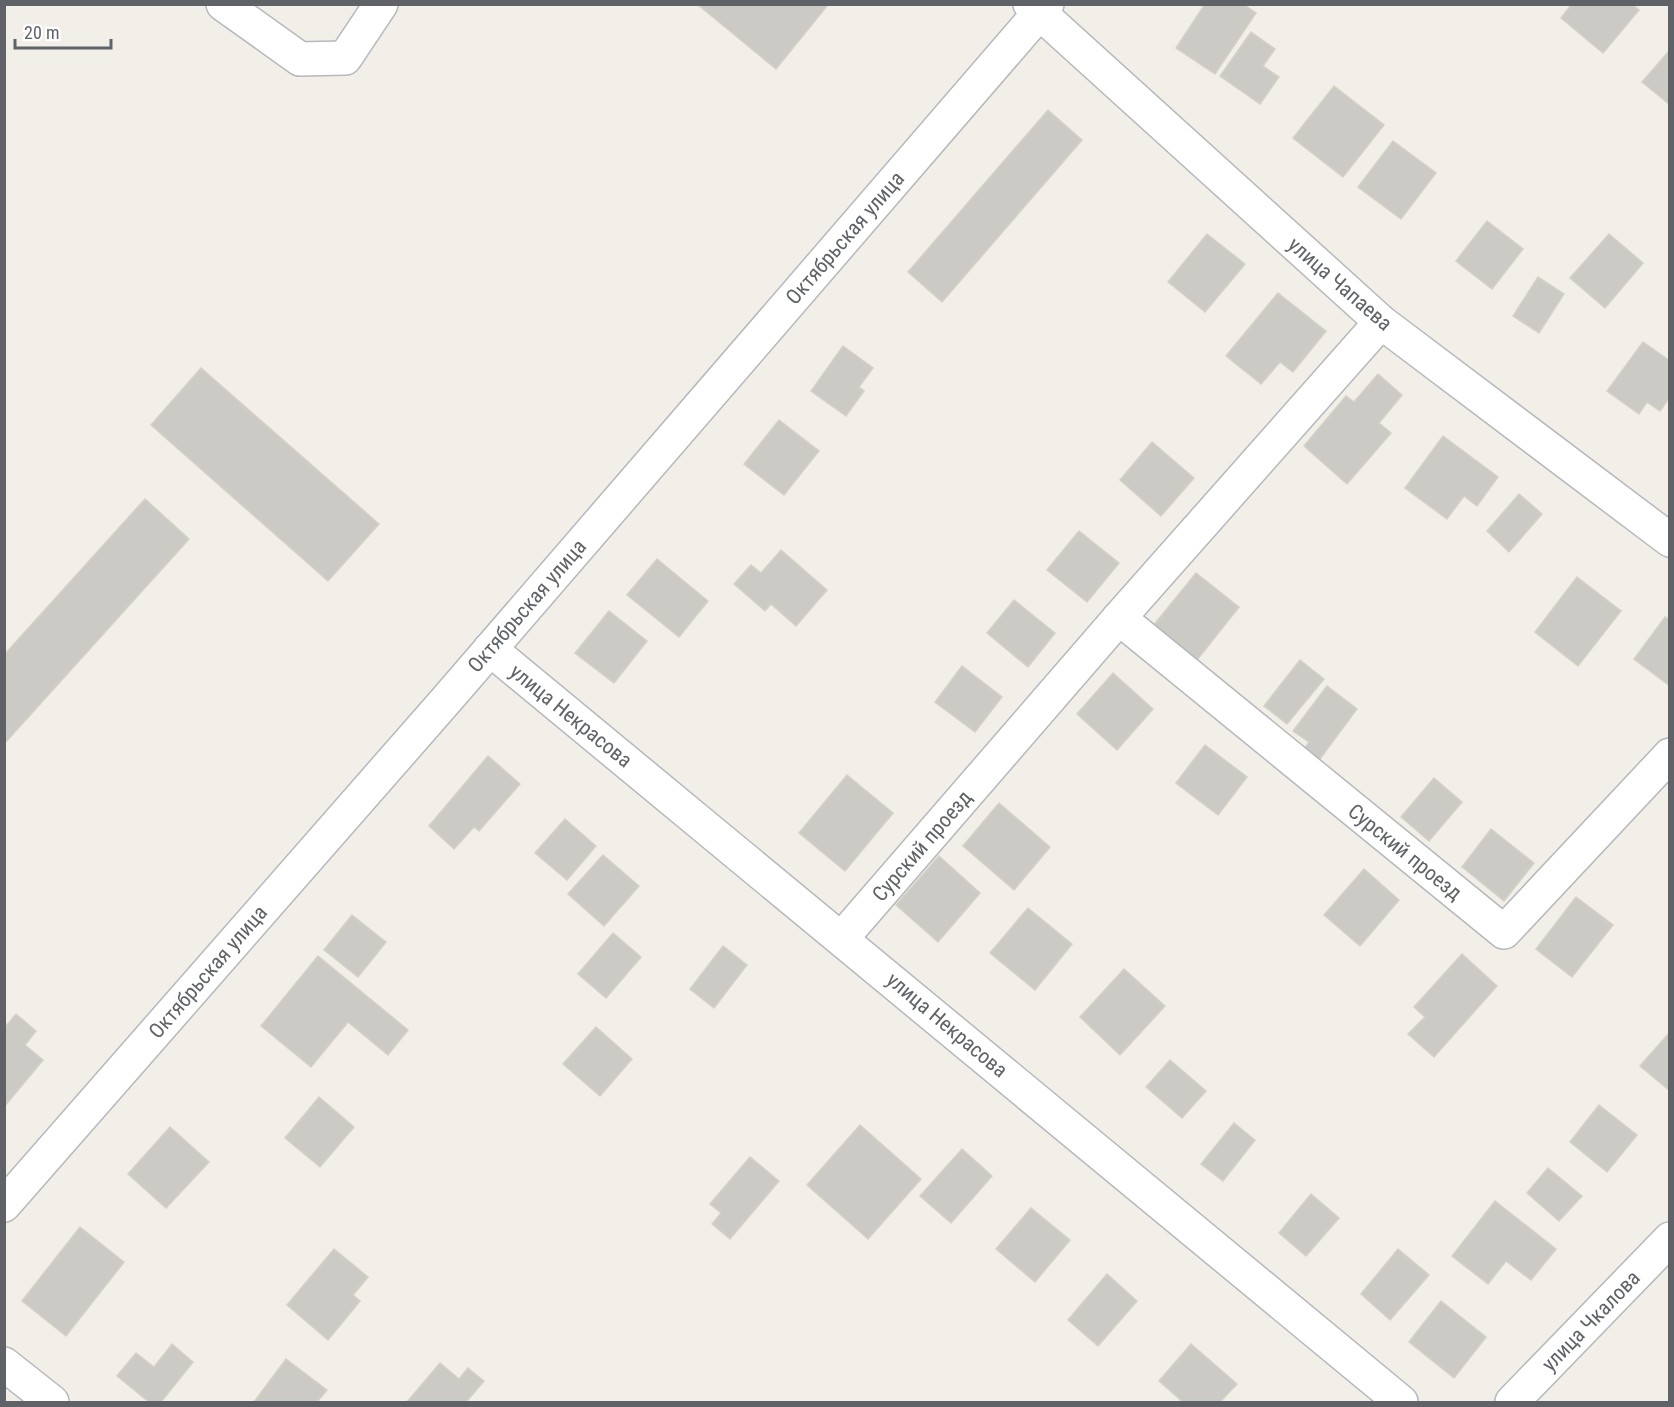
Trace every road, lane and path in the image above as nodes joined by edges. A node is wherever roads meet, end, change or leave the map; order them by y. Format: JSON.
{"nodes":[{"id":1,"x":223,"y":4,"type":"edge"},
{"id":2,"x":381,"y":4,"type":"edge"},
{"id":3,"x":1039,"y":7,"type":"edge"},
{"id":4,"x":1381,"y":322,"type":"junction"},
{"id":5,"x":1670,"y":540,"type":"edge"},
{"id":6,"x":1119,"y":618,"type":"junction"},
{"id":7,"x":490,"y":649,"type":"junction"},
{"id":8,"x":1670,"y":755,"type":"edge"},
{"id":9,"x":842,"y":938,"type":"junction"},
{"id":10,"x":4,"y":1204,"type":"edge"},
{"id":11,"x":1670,"y":1239,"type":"edge"},
{"id":12,"x":4,"y":1364,"type":"edge"},
{"id":13,"x":52,"y":1402,"type":"edge"},
{"id":14,"x":1401,"y":1402,"type":"edge"},
{"id":15,"x":1512,"y":1402,"type":"edge"}],
"edges":[{"from":1,"to":2,"type":"street"},
{"from":3,"to":4,"type":"street","name":"улица Чапаева"},
{"from":3,"to":7,"type":"street","name":"Октябрьская улица"},
{"from":4,"to":5,"type":"street","name":"улица Чапаева"},
{"from":4,"to":6,"type":"street","name":"Сурский проезд"},
{"from":6,"to":8,"type":"street","name":"Сурский проезд"},
{"from":6,"to":9,"type":"street","name":"Сурский проезд"},
{"from":7,"to":9,"type":"street","name":"улица Некрасова"},
{"from":7,"to":10,"type":"street","name":"Октябрьская улица"},
{"from":9,"to":14,"type":"street","name":"улица Некрасова"},
{"from":11,"to":15,"type":"street","name":"улица Чкалова"},
{"from":12,"to":13,"type":"street"}]}
